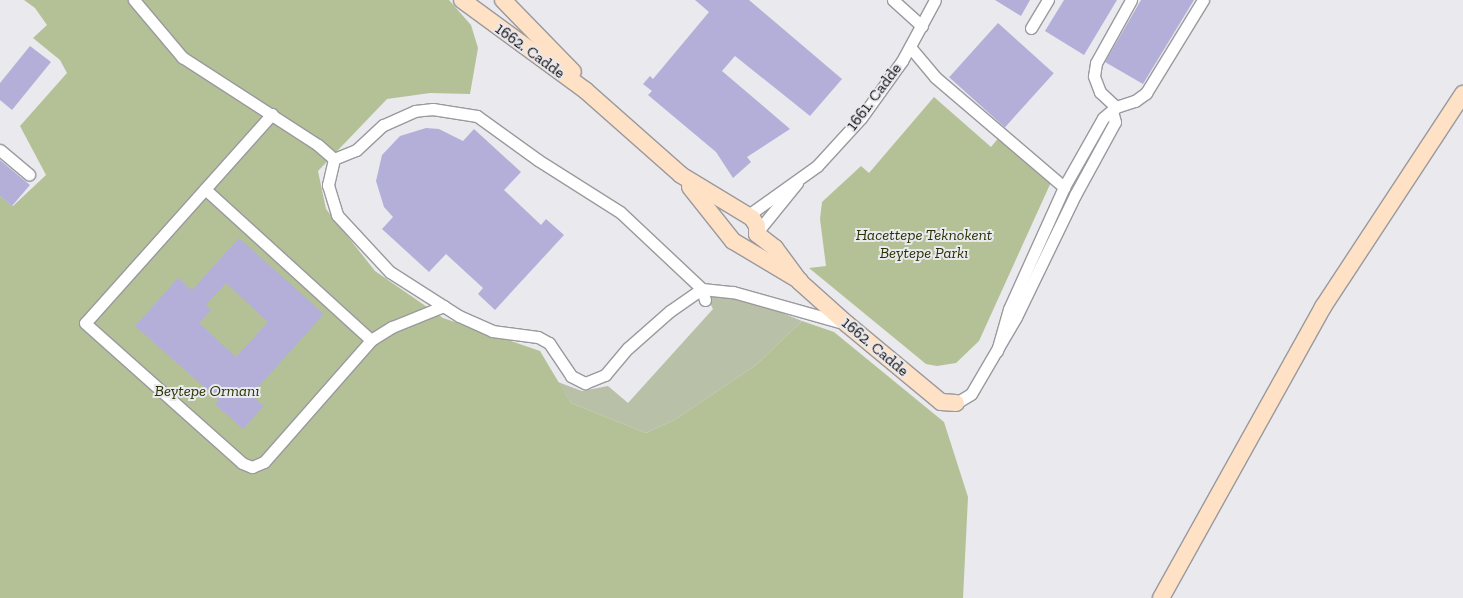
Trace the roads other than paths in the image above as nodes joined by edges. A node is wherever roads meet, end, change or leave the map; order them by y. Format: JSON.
{"nodes":[{"id":1,"x":134,"y":0,"type":"edge"},
{"id":2,"x":462,"y":0,"type":"edge"},
{"id":3,"x":494,"y":0,"type":"edge"},
{"id":4,"x":503,"y":0,"type":"edge"},
{"id":5,"x":893,"y":0,"type":"edge"},
{"id":6,"x":935,"y":0,"type":"edge"},
{"id":7,"x":1048,"y":0,"type":"edge"},
{"id":8,"x":1131,"y":0,"type":"edge"},
{"id":9,"x":1203,"y":0,"type":"edge"},
{"id":10,"x":476,"y":12,"type":"junction"},
{"id":11,"x":922,"y":26,"type":"junction"},
{"id":12,"x":1031,"y":28,"type":"dead end"},
{"id":13,"x":910,"y":47,"type":"junction"},
{"id":14,"x":585,"y":90,"type":"junction"},
{"id":15,"x":1463,"y":94,"type":"edge"},
{"id":16,"x":1114,"y":109,"type":"junction"},
{"id":17,"x":272,"y":114,"type":"junction"},
{"id":18,"x":5,"y":157,"type":"edge"},
{"id":19,"x":334,"y":159,"type":"junction"},
{"id":20,"x":29,"y":174,"type":"dead end"},
{"id":21,"x":681,"y":175,"type":"junction"},
{"id":22,"x":798,"y":181,"type":"junction"},
{"id":23,"x":1064,"y":187,"type":"junction"},
{"id":24,"x":205,"y":189,"type":"junction"},
{"id":25,"x":747,"y":216,"type":"junction"},
{"id":26,"x":728,"y":232,"type":"junction"},
{"id":27,"x":758,"y":233,"type":"junction"},
{"id":28,"x":742,"y":245,"type":"junction"},
{"id":29,"x":800,"y":282,"type":"junction"},
{"id":30,"x":702,"y":288,"type":"junction"},
{"id":31,"x":705,"y":300,"type":"dead end"},
{"id":32,"x":444,"y":306,"type":"junction"},
{"id":33,"x":847,"y":324,"type":"junction"},
{"id":34,"x":371,"y":340,"type":"junction"},
{"id":35,"x":997,"y":351,"type":"junction"},
{"id":36,"x":956,"y":404,"type":"joint"},
{"id":37,"x":1161,"y":598,"type":"edge"}],
"edges":[{"from":1,"to":17,"type":"street"},
{"from":2,"to":10,"type":"street","name":"1662. Cadde"},
{"from":3,"to":10,"type":"street"},
{"from":4,"to":14,"type":"street","name":"1662. Cadde"},
{"from":5,"to":11,"type":"street"},
{"from":6,"to":11,"type":"street","name":"1661. Cadde"},
{"from":7,"to":12,"type":"street"},
{"from":8,"to":16,"type":"street"},
{"from":9,"to":16,"type":"street"},
{"from":10,"to":14,"type":"street","name":"1662. Cadde"},
{"from":11,"to":13,"type":"street","name":"1661. Cadde"},
{"from":13,"to":22,"type":"street","name":"1661. Cadde"},
{"from":13,"to":23,"type":"street"},
{"from":14,"to":21,"type":"street","name":"1662. Cadde"},
{"from":15,"to":37,"type":"street"},
{"from":16,"to":23,"type":"street"},
{"from":16,"to":35,"type":"street"},
{"from":17,"to":19,"type":"street"},
{"from":17,"to":24,"type":"street"},
{"from":18,"to":20,"type":"street"},
{"from":19,"to":30,"type":"street"},
{"from":19,"to":32,"type":"street"},
{"from":21,"to":25,"type":"street","name":"1662. Cadde"},
{"from":21,"to":26,"type":"street","name":"1662. Cadde"},
{"from":22,"to":25,"type":"street","name":"1661. Cadde"},
{"from":22,"to":27,"type":"street","name":"1661. Cadde"},
{"from":23,"to":35,"type":"street"},
{"from":24,"to":34,"type":"street"},
{"from":24,"to":34,"type":"street"},
{"from":25,"to":26,"type":"street"},
{"from":25,"to":27,"type":"street","name":"1662. Cadde"},
{"from":26,"to":28,"type":"street","name":"1662. Cadde"},
{"from":27,"to":28,"type":"street"},
{"from":27,"to":29,"type":"street","name":"1662. Cadde"},
{"from":28,"to":29,"type":"street","name":"1662. Cadde"},
{"from":29,"to":33,"type":"street","name":"1662. Cadde"},
{"from":30,"to":31,"type":"street"},
{"from":30,"to":32,"type":"street"},
{"from":30,"to":33,"type":"street"},
{"from":32,"to":34,"type":"street"},
{"from":33,"to":36,"type":"street","name":"1662. Cadde"},
{"from":35,"to":36,"type":"street"}]}
